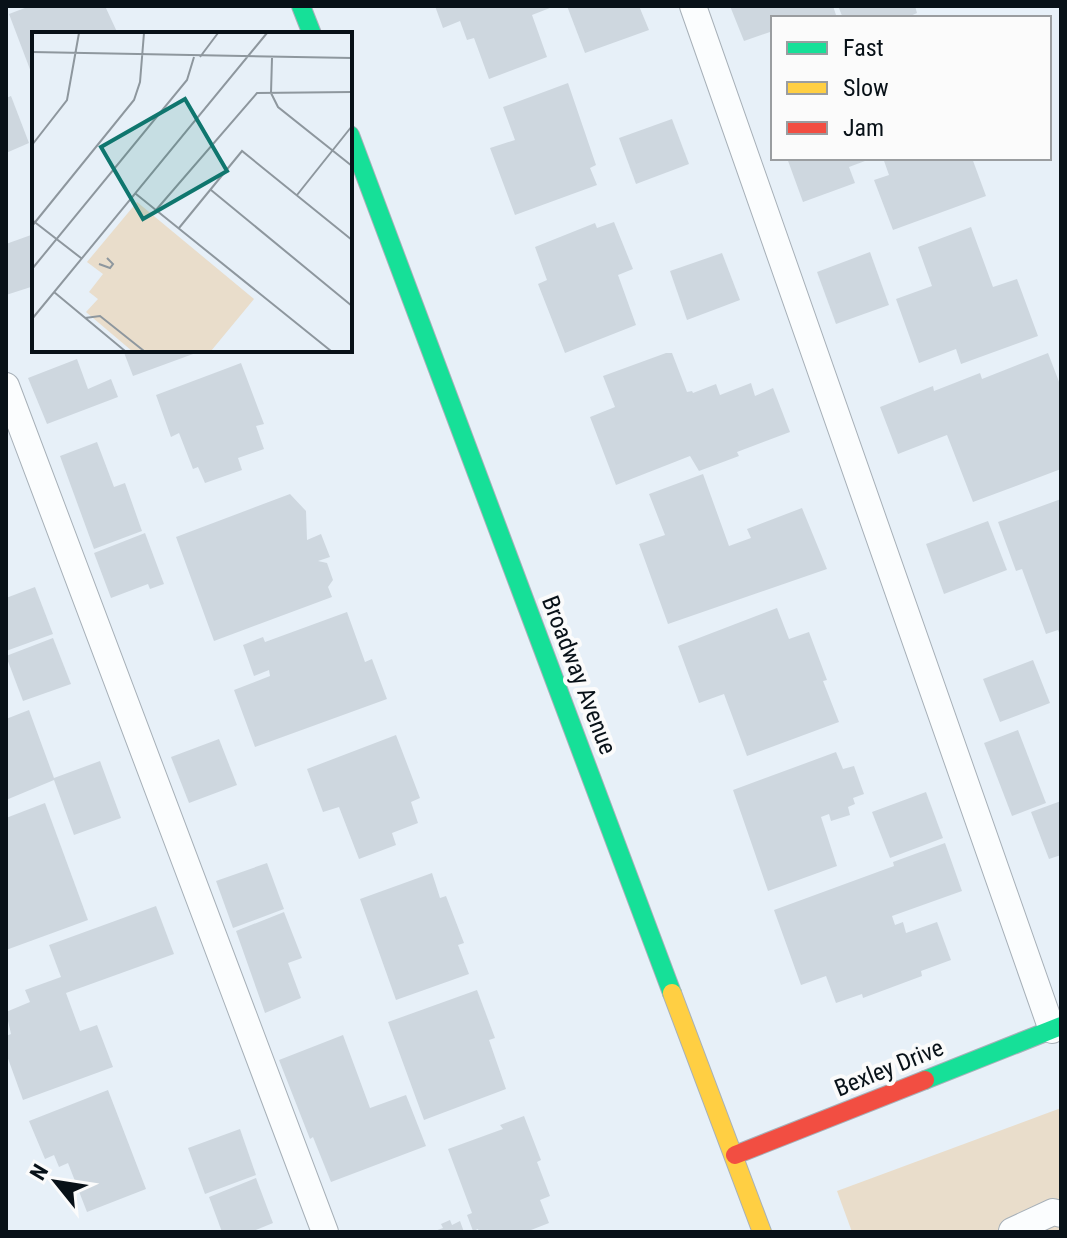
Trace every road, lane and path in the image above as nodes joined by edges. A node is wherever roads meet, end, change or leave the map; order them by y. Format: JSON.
{"nodes":[{"id":1,"x":301,"y":6,"type":"edge"},
{"id":2,"x":693,"y":6,"type":"edge"},
{"id":3,"x":311,"y":32,"type":"edge"},
{"id":4,"x":352,"y":140,"type":"edge"},
{"id":5,"x":6,"y":386,"type":"edge"},
{"id":6,"x":1056,"y":1028,"type":"edge"},
{"id":7,"x":735,"y":1155,"type":"junction"},
{"id":8,"x":1061,"y":1214,"type":"edge"},
{"id":9,"x":1012,"y":1231,"type":"edge"},
{"id":10,"x":325,"y":1232,"type":"edge"},
{"id":11,"x":762,"y":1232,"type":"edge"}],
"edges":[{"from":1,"to":3,"type":"street"},
{"from":2,"to":6,"type":"lane"},
{"from":4,"to":7,"type":"street","name":"Broadway Avenue"},
{"from":5,"to":10,"type":"lane"},
{"from":6,"to":7,"type":"street","name":"Bexley Drive"},
{"from":7,"to":11,"type":"street","name":"Broadway Avenue"},
{"from":8,"to":9,"type":"lane"}]}
